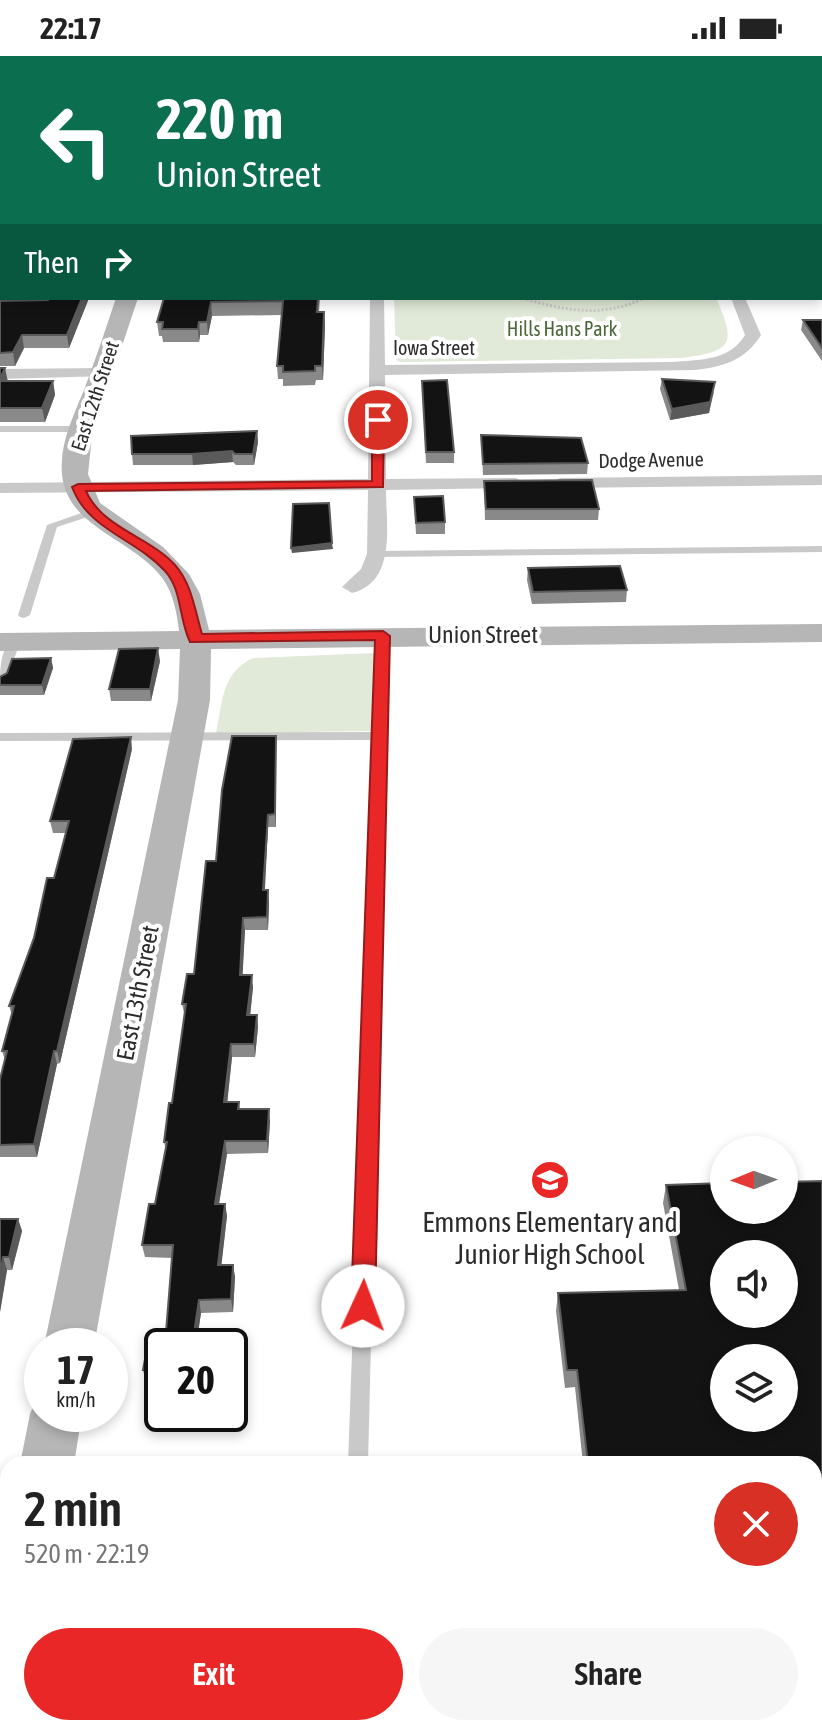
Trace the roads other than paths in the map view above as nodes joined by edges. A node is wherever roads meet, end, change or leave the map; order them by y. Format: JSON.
{"nodes":[{"id":1,"x":126,"y":300,"type":"edge"},
{"id":2,"x":377,"y":300,"type":"edge"},
{"id":3,"x":739,"y":300,"type":"edge"},
{"id":4,"x":377,"y":370,"type":"junction"},
{"id":5,"x":102,"y":373,"type":"junction"},
{"id":6,"x":0,"y":374,"type":"edge"},
{"id":7,"x":0,"y":429,"type":"edge"},
{"id":8,"x":83,"y":429,"type":"junction"},
{"id":9,"x":822,"y":480,"type":"edge"},
{"id":10,"x":378,"y":484,"type":"junction"},
{"id":11,"x":78,"y":487,"type":"junction"},
{"id":12,"x":0,"y":488,"type":"edge"},
{"id":13,"x":93,"y":512,"type":"junction"},
{"id":14,"x":822,"y":549,"type":"edge"},
{"id":15,"x":377,"y":554,"type":"junction"},
{"id":16,"x":352,"y":587,"type":"dead end"},
{"id":17,"x":13,"y":633,"type":"edge"},
{"id":18,"x":822,"y":633,"type":"edge"},
{"id":19,"x":383,"y":636,"type":"junction"},
{"id":20,"x":195,"y":639,"type":"junction"},
{"id":21,"x":0,"y":682,"type":"edge"},
{"id":22,"x":190,"y":736,"type":"junction"},
{"id":23,"x":382,"y":736,"type":"junction"},
{"id":24,"x":0,"y":737,"type":"edge"},
{"id":25,"x":73,"y":1328,"type":"edge"},
{"id":26,"x":53,"y":1432,"type":"edge"},
{"id":27,"x":48,"y":1456,"type":"edge"},
{"id":28,"x":358,"y":1456,"type":"edge"}],
"edges":[{"from":1,"to":5,"type":"street","name":"East 12th Street"},
{"from":2,"to":4,"type":"street"},
{"from":3,"to":4,"type":"street","name":"Iowa Street"},
{"from":4,"to":10,"type":"street"},
{"from":5,"to":6,"type":"street"},
{"from":5,"to":8,"type":"street","name":"East 12th Street"},
{"from":7,"to":8,"type":"lane"},
{"from":8,"to":11,"type":"street","name":"East 12th Street"},
{"from":9,"to":10,"type":"street","name":"Dodge Avenue"},
{"from":10,"to":11,"type":"street","name":"Dodge Avenue"},
{"from":10,"to":15,"type":"street"},
{"from":11,"to":12,"type":"street","name":"Dodge Avenue"},
{"from":11,"to":13,"type":"street","name":"East 12th Street"},
{"from":13,"to":17,"type":"lane"},
{"from":13,"to":20,"type":"street","name":"East 12th Street"},
{"from":14,"to":15,"type":"lane"},
{"from":15,"to":16,"type":"street"},
{"from":17,"to":20,"type":"street","name":"Union Street"},
{"from":17,"to":21,"type":"lane"},
{"from":18,"to":19,"type":"street","name":"Union Street"},
{"from":19,"to":20,"type":"street","name":"Union Street"},
{"from":19,"to":23,"type":"lane"},
{"from":20,"to":22,"type":"street","name":"East 13th Street"},
{"from":22,"to":23,"type":"lane"},
{"from":22,"to":24,"type":"lane"},
{"from":22,"to":25,"type":"street","name":"East 13th Street"},
{"from":23,"to":28,"type":"lane"},
{"from":26,"to":27,"type":"street"}]}
